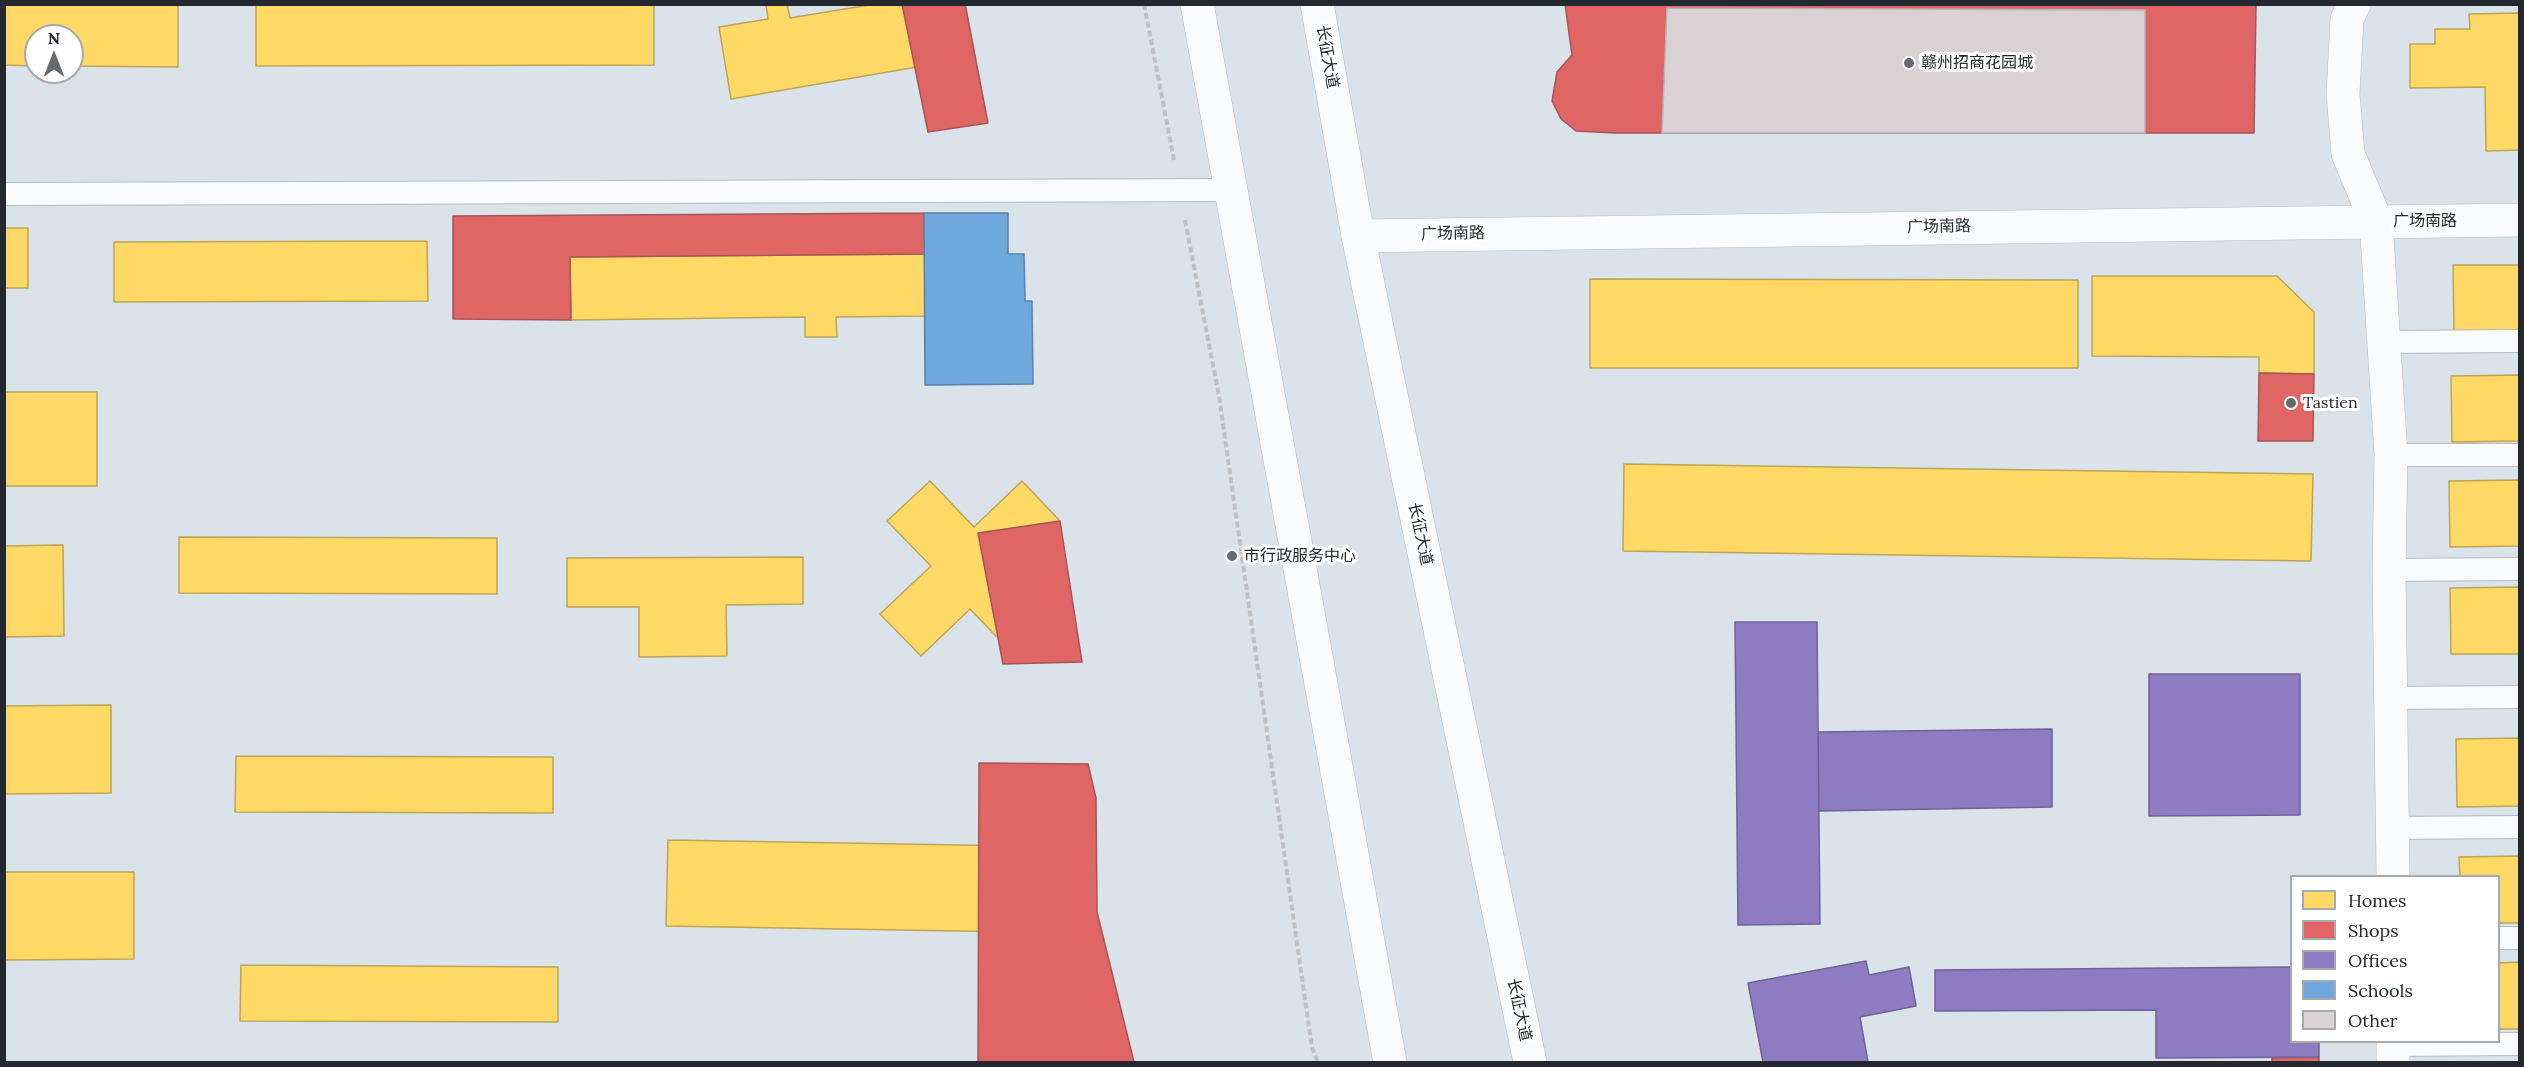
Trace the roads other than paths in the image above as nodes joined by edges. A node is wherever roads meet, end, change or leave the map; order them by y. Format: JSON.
{"nodes":[{"id":1,"x":1197,"y":4,"type":"edge"},
{"id":2,"x":1317,"y":4,"type":"edge"},
{"id":3,"x":2354,"y":4,"type":"edge"},
{"id":4,"x":1230,"y":190,"type":"junction"},
{"id":5,"x":4,"y":194,"type":"edge"},
{"id":6,"x":2520,"y":220,"type":"edge"},
{"id":7,"x":2376,"y":221,"type":"junction"},
{"id":8,"x":1358,"y":236,"type":"junction"},
{"id":9,"x":2520,"y":341,"type":"edge"},
{"id":10,"x":2384,"y":342,"type":"junction"},
{"id":11,"x":2391,"y":455,"type":"junction"},
{"id":12,"x":2520,"y":455,"type":"edge"},
{"id":13,"x":2520,"y":569,"type":"edge"},
{"id":14,"x":2389,"y":570,"type":"junction"},
{"id":15,"x":2520,"y":697,"type":"edge"},
{"id":16,"x":2391,"y":698,"type":"junction"},
{"id":17,"x":2520,"y":827,"type":"edge"},
{"id":18,"x":2392,"y":828,"type":"junction"},
{"id":19,"x":2393,"y":875,"type":"edge"},
{"id":20,"x":2500,"y":938,"type":"edge"},
{"id":21,"x":2520,"y":938,"type":"edge"},
{"id":22,"x":1378,"y":999,"type":"junction"},
{"id":23,"x":2520,"y":1044,"type":"edge"},
{"id":24,"x":2393,"y":1050,"type":"edge"},
{"id":25,"x":1531,"y":1056,"type":"edge"},
{"id":26,"x":1376,"y":1062,"type":"edge"},
{"id":27,"x":1390,"y":1062,"type":"edge"}],
"edges":[{"from":1,"to":4,"type":"main road"},
{"from":2,"to":8,"type":"main road","name":"长征大道"},
{"from":3,"to":7,"type":"main road"},
{"from":4,"to":5,"type":"lane"},
{"from":4,"to":22,"type":"main road"},
{"from":6,"to":7,"type":"main road","name":"广场南路"},
{"from":7,"to":8,"type":"main road","name":"广场南路"},
{"from":7,"to":10,"type":"main road"},
{"from":8,"to":25,"type":"main road","name":"长征大道"},
{"from":9,"to":10,"type":"lane"},
{"from":10,"to":11,"type":"main road"},
{"from":11,"to":12,"type":"lane"},
{"from":11,"to":14,"type":"main road"},
{"from":13,"to":14,"type":"lane"},
{"from":14,"to":16,"type":"main road"},
{"from":15,"to":16,"type":"lane"},
{"from":16,"to":18,"type":"main road"},
{"from":17,"to":18,"type":"lane"},
{"from":18,"to":19,"type":"main road"},
{"from":20,"to":21,"type":"lane"},
{"from":22,"to":26,"type":"main road"},
{"from":22,"to":27,"type":"main road"},
{"from":23,"to":24,"type":"lane"}]}
